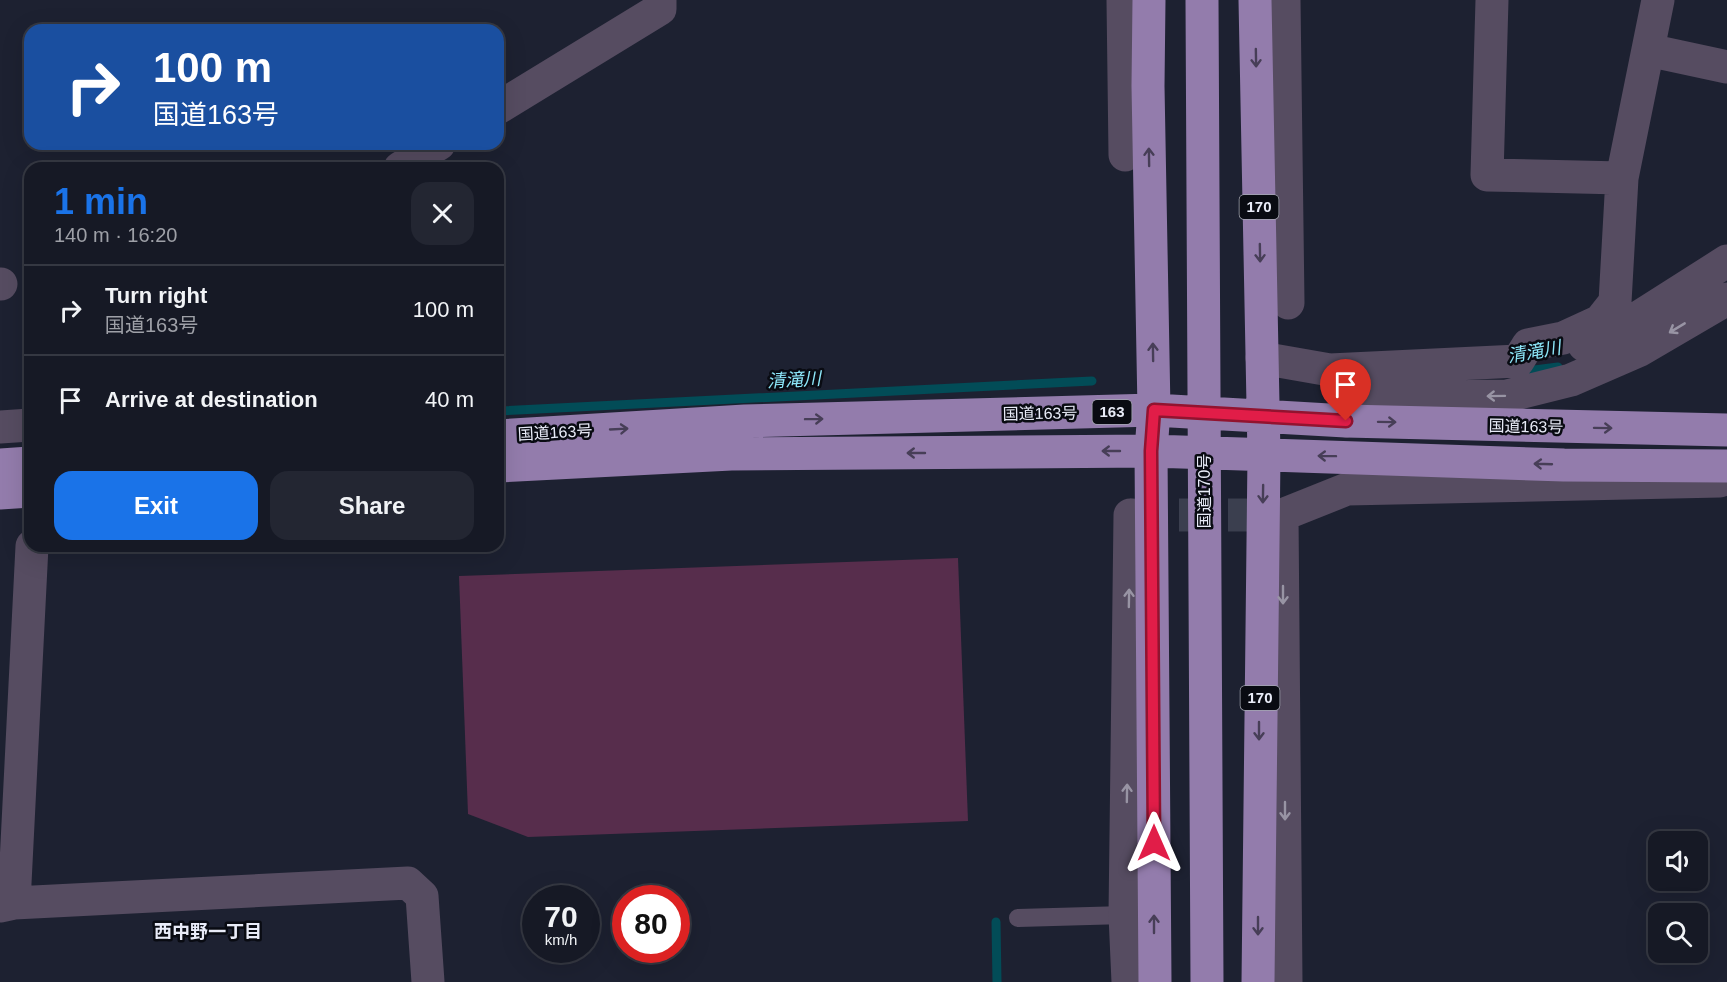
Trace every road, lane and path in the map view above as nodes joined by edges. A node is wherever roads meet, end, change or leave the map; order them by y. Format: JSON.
{"nodes":[{"id":1,"x":660,"y":0,"type":"edge"},
{"id":2,"x":1123,"y":0,"type":"edge"},
{"id":3,"x":1149,"y":0,"type":"edge"},
{"id":4,"x":1202,"y":0,"type":"edge"},
{"id":5,"x":1255,"y":0,"type":"edge"},
{"id":6,"x":1284,"y":0,"type":"edge"},
{"id":7,"x":1492,"y":0,"type":"edge"},
{"id":8,"x":1658,"y":0,"type":"edge"},
{"id":9,"x":1648,"y":50,"type":"junction"},
{"id":10,"x":1727,"y":67,"type":"edge"},
{"id":11,"x":504,"y":104,"type":"edge"},
{"id":12,"x":429,"y":150,"type":"edge"},
{"id":13,"x":1125,"y":155,"type":"dead end"},
{"id":14,"x":410,"y":162,"type":"edge"},
{"id":15,"x":1622,"y":178,"type":"junction"},
{"id":16,"x":1727,"y":261,"type":"edge"},
{"id":17,"x":1727,"y":299,"type":"edge"},
{"id":18,"x":1288,"y":303,"type":"dead end"},
{"id":19,"x":1262,"y":358,"type":"junction"},
{"id":20,"x":1518,"y":361,"type":"junction"},
{"id":21,"x":1154,"y":410,"type":"junction"},
{"id":22,"x":1262,"y":415,"type":"junction"},
{"id":23,"x":1346,"y":421,"type":"junction"},
{"id":24,"x":24,"y":425,"type":"edge"},
{"id":25,"x":0,"y":427,"type":"edge"},
{"id":26,"x":1727,"y":430,"type":"edge"},
{"id":27,"x":504,"y":436,"type":"edge"},
{"id":28,"x":1151,"y":451,"type":"junction"},
{"id":29,"x":1264,"y":455,"type":"junction"},
{"id":30,"x":24,"y":463,"type":"edge"},
{"id":31,"x":0,"y":465,"type":"edge"},
{"id":32,"x":504,"y":466,"type":"edge"},
{"id":33,"x":1727,"y":466,"type":"edge"},
{"id":34,"x":1727,"y":481,"type":"edge"},
{"id":35,"x":24,"y":491,"type":"edge"},
{"id":36,"x":0,"y":493,"type":"edge"},
{"id":37,"x":1130,"y":515,"type":"dead end"},
{"id":38,"x":32,"y":552,"type":"edge"},
{"id":39,"x":7,"y":904,"type":"edge"},
{"id":40,"x":1125,"y":915,"type":"junction"},
{"id":41,"x":1018,"y":918,"type":"dead end"},
{"id":42,"x":428,"y":982,"type":"edge"},
{"id":43,"x":1128,"y":982,"type":"edge"},
{"id":44,"x":1155,"y":982,"type":"edge"},
{"id":45,"x":1207,"y":982,"type":"edge"},
{"id":46,"x":1258,"y":982,"type":"edge"},
{"id":47,"x":1286,"y":982,"type":"edge"}],
"edges":[{"from":1,"to":11,"type":"street"},
{"from":2,"to":13,"type":"street"},
{"from":21,"to":3,"type":"highway","one_way":true},
{"from":4,"to":45,"type":"highway","name":"国道170号"},
{"from":5,"to":19,"type":"highway","number":"170","one_way":true},
{"from":6,"to":18,"type":"street"},
{"from":7,"to":15,"type":"street"},
{"from":8,"to":9,"type":"street"},
{"from":9,"to":10,"type":"street"},
{"from":9,"to":15,"type":"street"},
{"from":12,"to":14,"type":"street"},
{"from":15,"to":20,"type":"street"},
{"from":16,"to":20,"type":"street"},
{"from":17,"to":23,"type":"street","one_way":true},
{"from":19,"to":20,"type":"street"},
{"from":19,"to":22,"type":"highway","number":"170"},
{"from":21,"to":22,"type":"highway","name":"国道163号","number":"163"},
{"from":27,"to":21,"type":"highway","name":"国道163号","number":"163","one_way":true},
{"from":21,"to":28,"type":"highway"},
{"from":22,"to":23,"type":"highway","name":"国道163号","number":"163"},
{"from":22,"to":29,"type":"highway","number":"170"},
{"from":23,"to":26,"type":"highway","name":"国道163号","number":"163","one_way":true},
{"from":24,"to":25,"type":"street"},
{"from":28,"to":29,"type":"highway","name":"国道163号"},
{"from":28,"to":32,"type":"highway","name":"国道163号","one_way":true},
{"from":44,"to":28,"type":"highway","one_way":true},
{"from":33,"to":29,"type":"highway","name":"国道163号","one_way":true},
{"from":29,"to":46,"type":"highway","number":"170","one_way":true},
{"from":30,"to":31,"type":"highway"},
{"from":34,"to":47,"type":"street","one_way":true},
{"from":35,"to":36,"type":"highway"},
{"from":40,"to":37,"type":"street","one_way":true},
{"from":38,"to":39,"type":"street"},
{"from":39,"to":42,"type":"street"},
{"from":40,"to":41,"type":"lane"},
{"from":40,"to":43,"type":"street"}]}
